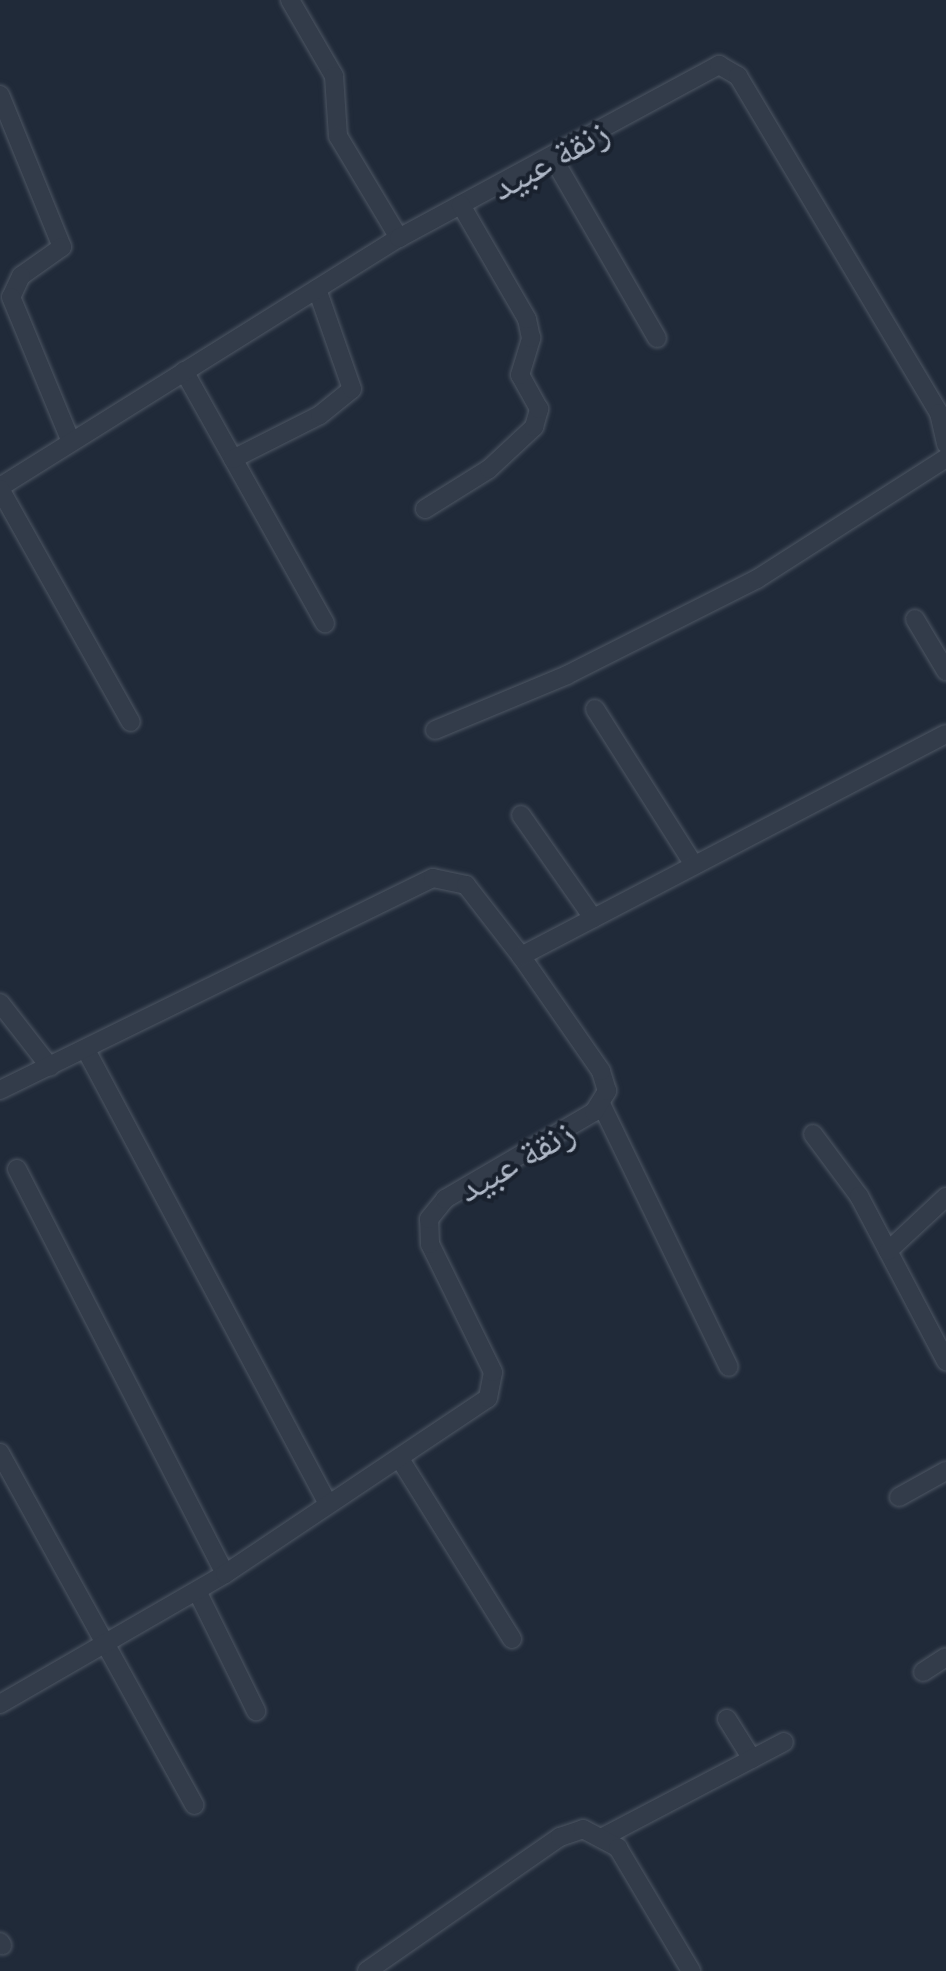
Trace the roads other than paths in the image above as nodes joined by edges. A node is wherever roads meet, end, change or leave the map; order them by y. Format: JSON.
{"nodes":[{"id":1,"x":290,"y":0,"type":"edge"},
{"id":2,"x":0,"y":95,"type":"edge"},
{"id":3,"x":553,"y":158,"type":"junction"},
{"id":4,"x":461,"y":205,"type":"junction"},
{"id":5,"x":399,"y":238,"type":"junction"},
{"id":6,"x":317,"y":289,"type":"junction"},
{"id":7,"x":656,"y":338,"type":"dead end"},
{"id":8,"x":184,"y":371,"type":"junction"},
{"id":9,"x":942,"y":411,"type":"edge"},
{"id":10,"x":71,"y":442,"type":"junction"},
{"id":11,"x":946,"y":444,"type":"edge"},
{"id":12,"x":233,"y":458,"type":"junction"},
{"id":13,"x":946,"y":458,"type":"edge"},
{"id":14,"x":0,"y":488,"type":"edge"},
{"id":15,"x":425,"y":509,"type":"dead end"},
{"id":16,"x":915,"y":619,"type":"dead end"},
{"id":17,"x":325,"y":623,"type":"dead end"},
{"id":18,"x":946,"y":671,"type":"edge"},
{"id":19,"x":595,"y":709,"type":"dead end"},
{"id":20,"x":131,"y":722,"type":"dead end"},
{"id":21,"x":435,"y":730,"type":"dead end"},
{"id":22,"x":946,"y":734,"type":"edge"},
{"id":23,"x":522,"y":815,"type":"dead end"},
{"id":24,"x":694,"y":865,"type":"junction"},
{"id":25,"x":592,"y":918,"type":"junction"},
{"id":26,"x":521,"y":956,"type":"junction"},
{"id":27,"x":0,"y":1003,"type":"edge"},
{"id":28,"x":86,"y":1050,"type":"junction"},
{"id":29,"x":50,"y":1067,"type":"junction"},
{"id":30,"x":0,"y":1090,"type":"edge"},
{"id":31,"x":602,"y":1106,"type":"junction"},
{"id":32,"x":813,"y":1134,"type":"dead end"},
{"id":33,"x":17,"y":1168,"type":"dead end"},
{"id":34,"x":946,"y":1196,"type":"edge"},
{"id":35,"x":888,"y":1251,"type":"junction"},
{"id":36,"x":946,"y":1361,"type":"edge"},
{"id":37,"x":729,"y":1368,"type":"dead end"},
{"id":38,"x":0,"y":1452,"type":"edge"},
{"id":39,"x":400,"y":1459,"type":"junction"},
{"id":40,"x":946,"y":1472,"type":"edge"},
{"id":41,"x":900,"y":1497,"type":"dead end"},
{"id":42,"x":328,"y":1504,"type":"junction"},
{"id":43,"x":225,"y":1574,"type":"junction"},
{"id":44,"x":197,"y":1590,"type":"junction"},
{"id":45,"x":512,"y":1639,"type":"dead end"},
{"id":46,"x":103,"y":1646,"type":"junction"},
{"id":47,"x":946,"y":1657,"type":"edge"},
{"id":48,"x":923,"y":1672,"type":"dead end"},
{"id":49,"x":0,"y":1704,"type":"edge"},
{"id":50,"x":256,"y":1711,"type":"dead end"},
{"id":51,"x":727,"y":1718,"type":"dead end"},
{"id":52,"x":784,"y":1742,"type":"dead end"},
{"id":53,"x":752,"y":1759,"type":"junction"},
{"id":54,"x":194,"y":1805,"type":"dead end"},
{"id":55,"x":605,"y":1836,"type":"junction"},
{"id":56,"x":368,"y":1971,"type":"edge"},
{"id":57,"x":691,"y":1971,"type":"edge"}],
"edges":[{"from":1,"to":5,"type":"street"},
{"from":2,"to":10,"type":"street"},
{"from":3,"to":4,"type":"street","name":"زنقة عبيد"},
{"from":3,"to":7,"type":"street"},
{"from":3,"to":9,"type":"street","name":"زنقة عبيد"},
{"from":4,"to":5,"type":"street","name":"زنقة عبيد"},
{"from":4,"to":15,"type":"street"},
{"from":5,"to":6,"type":"street","name":"زنقة عبيد"},
{"from":6,"to":8,"type":"street","name":"زنقة عبيد"},
{"from":6,"to":12,"type":"street"},
{"from":8,"to":10,"type":"street","name":"زنقة عبيد"},
{"from":8,"to":12,"type":"street"},
{"from":9,"to":11,"type":"street","name":"زنقة عبيد"},
{"from":10,"to":14,"type":"street","name":"زنقة عبيد"},
{"from":12,"to":17,"type":"street"},
{"from":13,"to":21,"type":"street"},
{"from":14,"to":20,"type":"street"},
{"from":16,"to":18,"type":"street"},
{"from":19,"to":24,"type":"street"},
{"from":22,"to":24,"type":"street"},
{"from":23,"to":25,"type":"street"},
{"from":24,"to":25,"type":"street"},
{"from":25,"to":26,"type":"street"},
{"from":26,"to":28,"type":"street","name":"زنقة عبيد"},
{"from":26,"to":31,"type":"street","name":"زنقة عبيد"},
{"from":27,"to":29,"type":"street"},
{"from":28,"to":29,"type":"street","name":"زنقة عبيد"},
{"from":28,"to":42,"type":"street"},
{"from":29,"to":30,"type":"street","name":"زنقة عبيد"},
{"from":31,"to":37,"type":"street"},
{"from":31,"to":39,"type":"street","name":"زنقة عبيد"},
{"from":32,"to":35,"type":"street"},
{"from":33,"to":43,"type":"street"},
{"from":34,"to":35,"type":"street"},
{"from":35,"to":36,"type":"street"},
{"from":38,"to":46,"type":"street"},
{"from":39,"to":42,"type":"street","name":"زنقة عبيد"},
{"from":39,"to":45,"type":"street"},
{"from":40,"to":41,"type":"street"},
{"from":42,"to":43,"type":"street","name":"زنقة عبيد"},
{"from":43,"to":44,"type":"street","name":"زنقة عبيد"},
{"from":44,"to":46,"type":"street","name":"زنقة عبيد"},
{"from":44,"to":50,"type":"street"},
{"from":46,"to":49,"type":"street","name":"زنقة عبيد"},
{"from":46,"to":54,"type":"street"},
{"from":47,"to":48,"type":"street"},
{"from":51,"to":53,"type":"street"},
{"from":52,"to":53,"type":"street"},
{"from":53,"to":55,"type":"street"},
{"from":55,"to":56,"type":"street"},
{"from":55,"to":57,"type":"street"}]}
